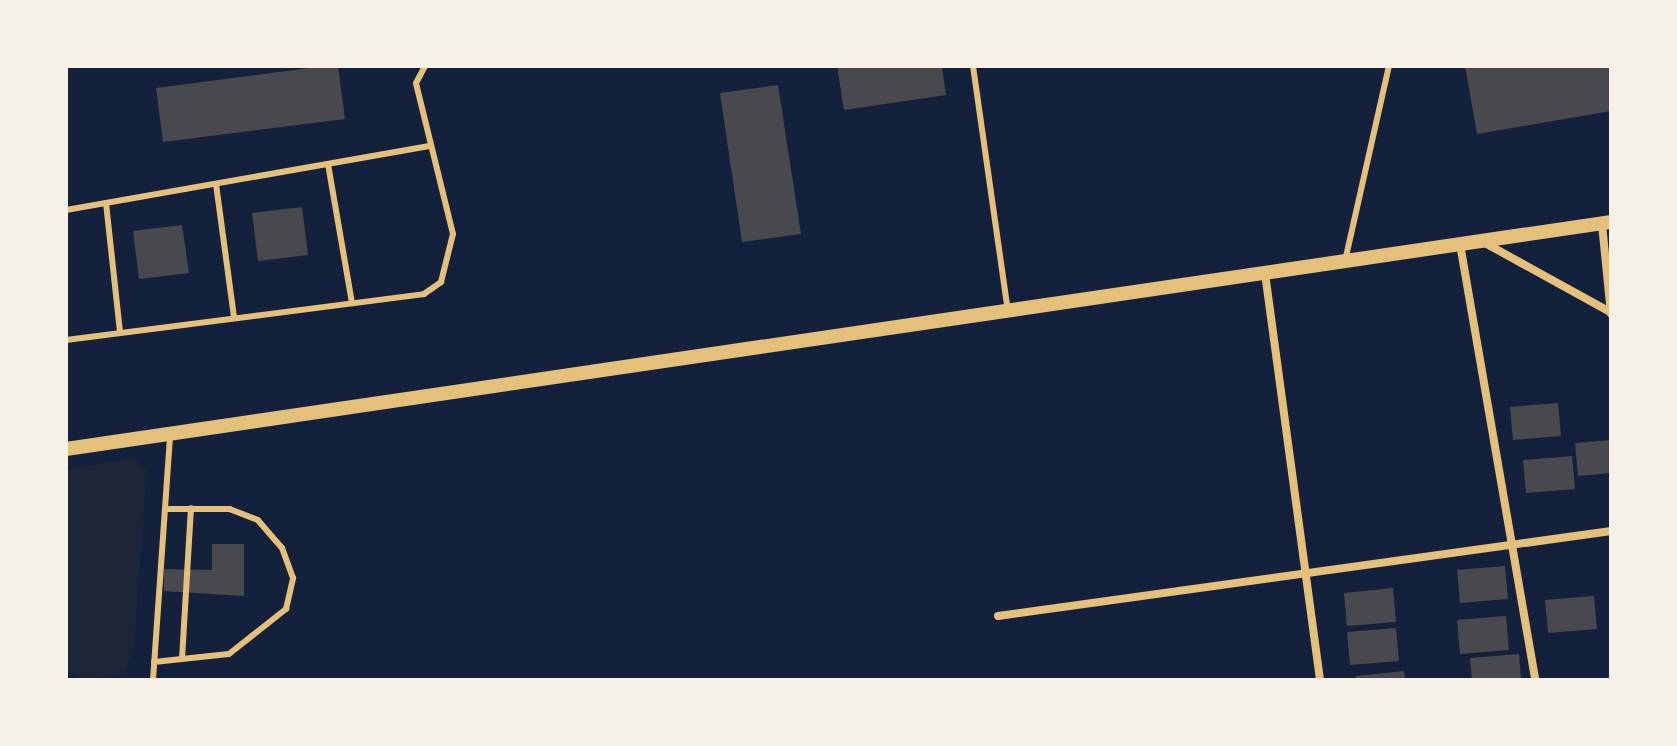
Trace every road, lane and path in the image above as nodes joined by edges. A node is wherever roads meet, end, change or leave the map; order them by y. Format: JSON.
{"nodes":[{"id":1,"x":425,"y":66,"type":"edge"},
{"id":2,"x":973,"y":66,"type":"edge"},
{"id":3,"x":1389,"y":66,"type":"edge"},
{"id":4,"x":429,"y":146,"type":"junction"},
{"id":5,"x":328,"y":164,"type":"junction"},
{"id":6,"x":216,"y":184,"type":"junction"},
{"id":7,"x":106,"y":203,"type":"junction"},
{"id":8,"x":66,"y":210,"type":"edge"},
{"id":9,"x":1606,"y":223,"type":"edge"},
{"id":10,"x":1481,"y":241,"type":"junction"},
{"id":11,"x":1460,"y":244,"type":"junction"},
{"id":12,"x":1345,"y":261,"type":"junction"},
{"id":13,"x":1265,"y":273,"type":"junction"},
{"id":14,"x":352,"y":303,"type":"junction"},
{"id":15,"x":1008,"y":311,"type":"junction"},
{"id":16,"x":1611,"y":314,"type":"edge"},
{"id":17,"x":234,"y":318,"type":"junction"},
{"id":18,"x":120,"y":332,"type":"junction"},
{"id":19,"x":66,"y":340,"type":"edge"},
{"id":20,"x":171,"y":434,"type":"junction"},
{"id":21,"x":66,"y":449,"type":"edge"},
{"id":22,"x":191,"y":508,"type":"junction"},
{"id":23,"x":165,"y":509,"type":"junction"},
{"id":24,"x":1611,"y":531,"type":"edge"},
{"id":25,"x":1515,"y":545,"type":"junction"},
{"id":26,"x":1309,"y":570,"type":"junction"},
{"id":27,"x":998,"y":616,"type":"dead end"},
{"id":28,"x":182,"y":659,"type":"junction"},
{"id":29,"x":154,"y":662,"type":"junction"},
{"id":30,"x":153,"y":680,"type":"edge"},
{"id":31,"x":1320,"y":680,"type":"edge"},
{"id":32,"x":1535,"y":680,"type":"edge"}],
"edges":[{"from":1,"to":4,"type":"lane"},
{"from":2,"to":15,"type":"lane"},
{"from":3,"to":12,"type":"lane"},
{"from":4,"to":5,"type":"lane"},
{"from":4,"to":14,"type":"lane"},
{"from":5,"to":6,"type":"lane"},
{"from":5,"to":14,"type":"lane"},
{"from":6,"to":7,"type":"lane"},
{"from":6,"to":17,"type":"lane"},
{"from":7,"to":8,"type":"lane"},
{"from":7,"to":18,"type":"lane"},
{"from":9,"to":10,"type":"street"},
{"from":9,"to":16,"type":"street"},
{"from":10,"to":11,"type":"street"},
{"from":10,"to":16,"type":"street"},
{"from":11,"to":12,"type":"street"},
{"from":11,"to":25,"type":"street"},
{"from":12,"to":13,"type":"street"},
{"from":13,"to":15,"type":"street"},
{"from":13,"to":26,"type":"street"},
{"from":14,"to":17,"type":"lane"},
{"from":15,"to":20,"type":"street"},
{"from":17,"to":18,"type":"lane"},
{"from":18,"to":19,"type":"lane"},
{"from":20,"to":21,"type":"street"},
{"from":20,"to":23,"type":"lane"},
{"from":22,"to":23,"type":"lane"},
{"from":22,"to":28,"type":"lane"},
{"from":22,"to":28,"type":"lane"},
{"from":23,"to":29,"type":"lane"},
{"from":24,"to":25,"type":"street"},
{"from":25,"to":26,"type":"street"},
{"from":25,"to":32,"type":"street"},
{"from":26,"to":27,"type":"street"},
{"from":26,"to":31,"type":"street"},
{"from":28,"to":29,"type":"lane"},
{"from":29,"to":30,"type":"lane"}]}
